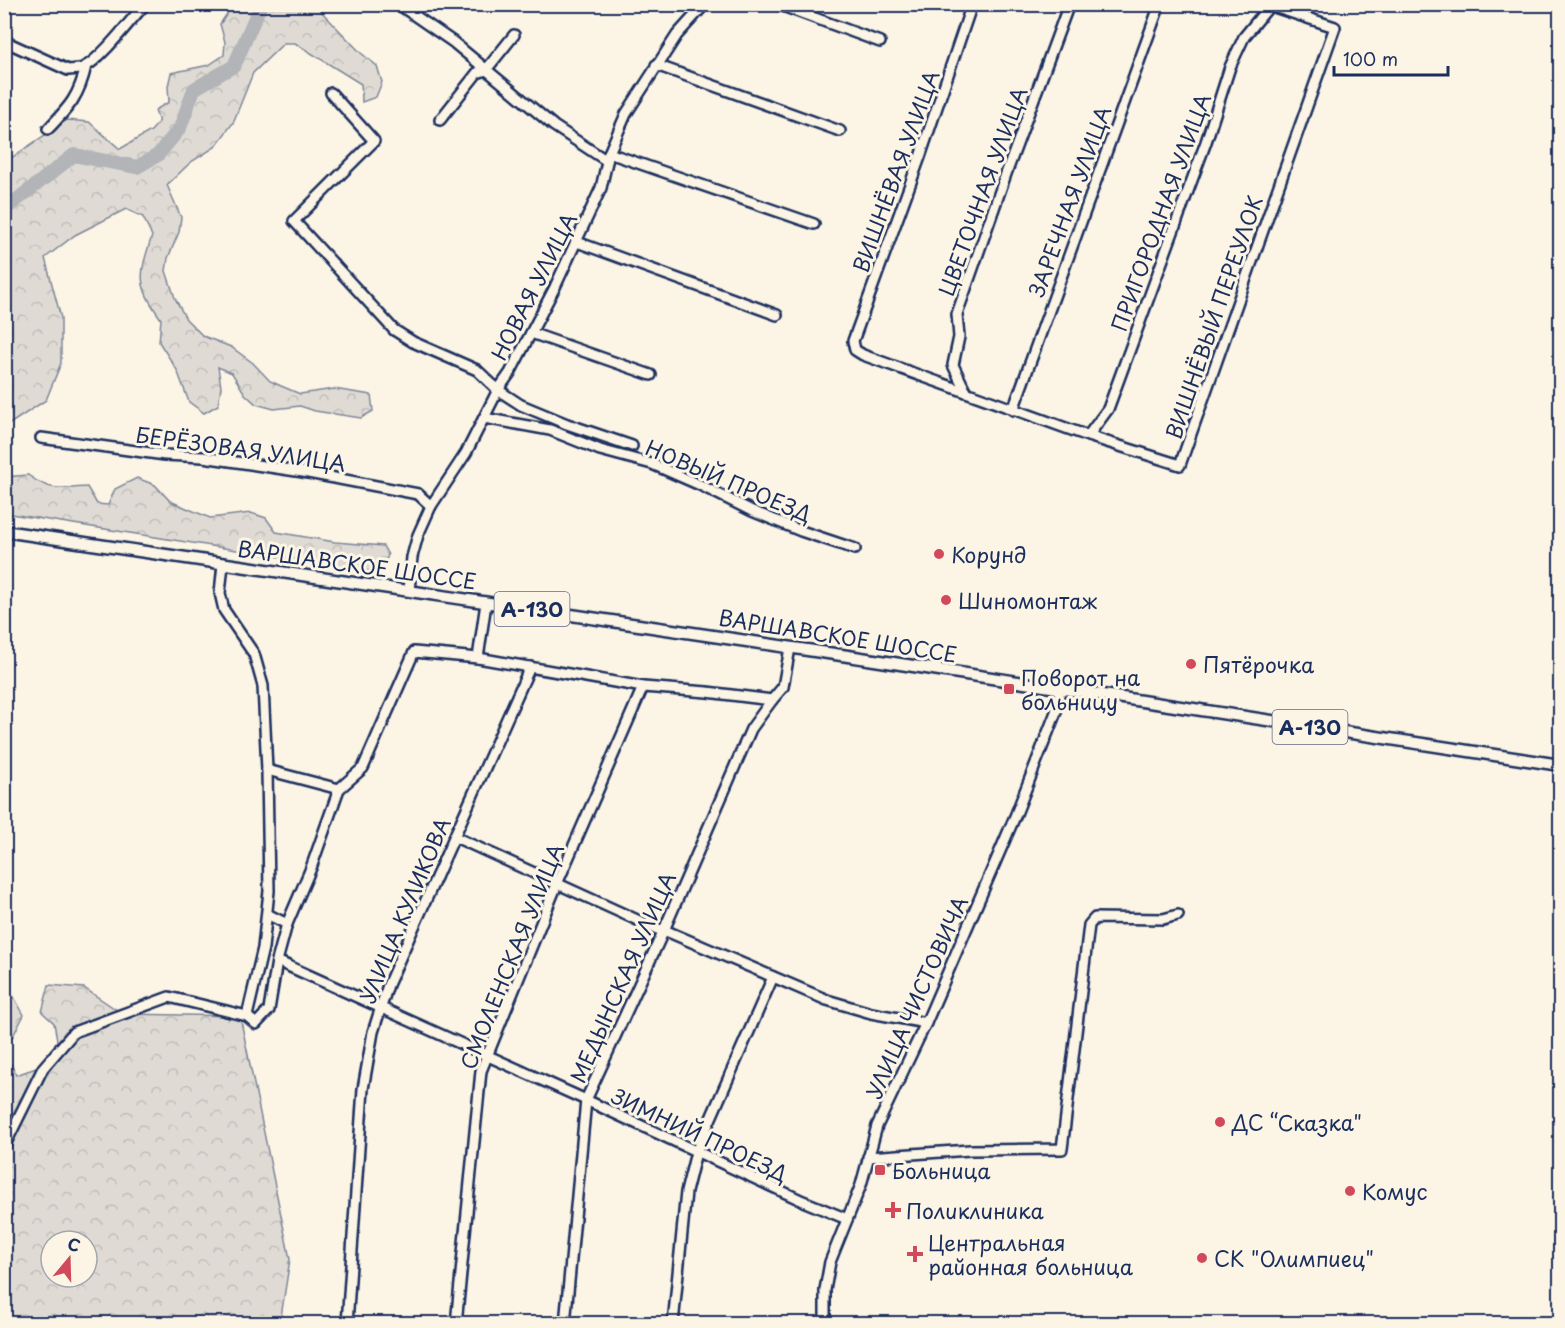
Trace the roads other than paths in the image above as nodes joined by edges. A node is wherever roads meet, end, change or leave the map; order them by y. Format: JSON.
{"nodes":[{"id":1,"x":145,"y":4,"type":"edge"},
{"id":2,"x":398,"y":4,"type":"edge"},
{"id":3,"x":705,"y":4,"type":"edge"},
{"id":4,"x":777,"y":4,"type":"edge"},
{"id":5,"x":972,"y":4,"type":"edge"},
{"id":6,"x":1069,"y":4,"type":"edge"},
{"id":7,"x":1160,"y":4,"type":"edge"},
{"id":8,"x":1269,"y":5,"type":"edge"},
{"id":9,"x":514,"y":34,"type":"dead end"},
{"id":10,"x":4,"y":41,"type":"edge"},
{"id":11,"x":880,"y":42,"type":"dead end"},
{"id":12,"x":656,"y":65,"type":"junction"},
{"id":13,"x":86,"y":66,"type":"junction"},
{"id":14,"x":486,"y":70,"type":"junction"},
{"id":15,"x":331,"y":93,"type":"dead end"},
{"id":16,"x":440,"y":120,"type":"dead end"},
{"id":17,"x":48,"y":129,"type":"dead end"},
{"id":18,"x":840,"y":131,"type":"dead end"},
{"id":19,"x":608,"y":157,"type":"junction"},
{"id":20,"x":814,"y":224,"type":"dead end"},
{"id":21,"x":577,"y":242,"type":"junction"},
{"id":22,"x":777,"y":315,"type":"dead end"},
{"id":23,"x":531,"y":333,"type":"junction"},
{"id":24,"x":855,"y":350,"type":"joint"},
{"id":25,"x":651,"y":375,"type":"dead end"},
{"id":26,"x":498,"y":390,"type":"junction"},
{"id":27,"x":966,"y":392,"type":"junction"},
{"id":28,"x":1013,"y":410,"type":"junction"},
{"id":29,"x":484,"y":418,"type":"junction"},
{"id":30,"x":1088,"y":436,"type":"junction"},
{"id":31,"x":41,"y":438,"type":"dead end"},
{"id":32,"x":632,"y":446,"type":"dead end"},
{"id":33,"x":431,"y":506,"type":"junction"},
{"id":34,"x":4,"y":531,"type":"edge"},
{"id":35,"x":855,"y":549,"type":"dead end"},
{"id":36,"x":223,"y":564,"type":"junction"},
{"id":37,"x":409,"y":591,"type":"junction"},
{"id":38,"x":486,"y":603,"type":"junction"},
{"id":39,"x":790,"y":648,"type":"junction"},
{"id":40,"x":478,"y":658,"type":"junction"},
{"id":41,"x":530,"y":667,"type":"junction"},
{"id":42,"x":643,"y":687,"type":"junction"},
{"id":43,"x":1060,"y":689,"type":"junction"},
{"id":44,"x":772,"y":700,"type":"junction"},
{"id":45,"x":1560,"y":765,"type":"edge"},
{"id":46,"x":267,"y":770,"type":"junction"},
{"id":47,"x":339,"y":789,"type":"junction"},
{"id":48,"x":455,"y":837,"type":"junction"},
{"id":49,"x":557,"y":884,"type":"junction"},
{"id":50,"x":267,"y":914,"type":"junction"},
{"id":51,"x":1178,"y":915,"type":"dead end"},
{"id":52,"x":287,"y":924,"type":"junction"},
{"id":53,"x":664,"y":930,"type":"junction"},
{"id":54,"x":277,"y":961,"type":"junction"},
{"id":55,"x":773,"y":977,"type":"junction"},
{"id":56,"x":380,"y":1009,"type":"junction"},
{"id":57,"x":247,"y":1016,"type":"junction"},
{"id":58,"x":926,"y":1023,"type":"junction"},
{"id":59,"x":486,"y":1056,"type":"junction"},
{"id":60,"x":586,"y":1100,"type":"junction"},
{"id":61,"x":4,"y":1147,"type":"edge"},
{"id":62,"x":696,"y":1152,"type":"junction"},
{"id":63,"x":868,"y":1157,"type":"junction"},
{"id":64,"x":847,"y":1219,"type":"junction"},
{"id":65,"x":347,"y":1323,"type":"edge"},
{"id":66,"x":456,"y":1323,"type":"edge"},
{"id":67,"x":565,"y":1323,"type":"edge"},
{"id":68,"x":673,"y":1323,"type":"edge"},
{"id":69,"x":825,"y":1323,"type":"edge"}],
"edges":[{"from":1,"to":13,"type":"street"},
{"from":2,"to":14,"type":"street"},
{"from":3,"to":12,"type":"street","name":"НОВАЯ УЛИЦА"},
{"from":4,"to":11,"type":"street"},
{"from":5,"to":24,"type":"street","name":"ВИШНЁВАЯ УЛИЦА"},
{"from":6,"to":27,"type":"street","name":"ЦВЕТОЧНАЯ УЛИЦА"},
{"from":7,"to":28,"type":"street","name":"ЗАРЕЧНАЯ УЛИЦА"},
{"from":8,"to":30,"type":"street","name":"ПРИГОРОДНАЯ УЛИЦА"},
{"from":8,"to":30,"type":"street","name":"ВИШНЁВЫЙ ПЕРЕУЛОК"},
{"from":9,"to":14,"type":"street"},
{"from":10,"to":13,"type":"street"},
{"from":12,"to":18,"type":"street"},
{"from":12,"to":19,"type":"street","name":"НОВАЯ УЛИЦА"},
{"from":13,"to":17,"type":"street"},
{"from":14,"to":16,"type":"street"},
{"from":14,"to":19,"type":"street"},
{"from":15,"to":26,"type":"street"},
{"from":19,"to":20,"type":"street"},
{"from":19,"to":21,"type":"street","name":"НОВАЯ УЛИЦА"},
{"from":21,"to":22,"type":"street"},
{"from":21,"to":23,"type":"street","name":"НОВАЯ УЛИЦА"},
{"from":23,"to":25,"type":"street"},
{"from":23,"to":26,"type":"street","name":"НОВАЯ УЛИЦА"},
{"from":24,"to":27,"type":"street","name":"ВИШНЁВЫЙ ПЕРЕУЛОК"},
{"from":26,"to":29,"type":"street","name":"НОВАЯ УЛИЦА"},
{"from":26,"to":32,"type":"street"},
{"from":27,"to":28,"type":"street","name":"ВИШНЁВЫЙ ПЕРЕУЛОК"},
{"from":28,"to":30,"type":"street","name":"ВИШНЁВЫЙ ПЕРЕУЛОК"},
{"from":29,"to":33,"type":"street","name":"НОВАЯ УЛИЦА"},
{"from":29,"to":35,"type":"street","name":"НОВЫЙ ПРОЕЗД"},
{"from":31,"to":33,"type":"street","name":"БЕРЁЗОВАЯ УЛИЦА"},
{"from":33,"to":37,"type":"street","name":"НОВАЯ УЛИЦА"},
{"from":34,"to":36,"type":"main road","name":"ВАРШАВСКОЕ ШОССЕ","number":"А-130"},
{"from":36,"to":37,"type":"main road","name":"ВАРШАВСКОЕ ШОССЕ","number":"А-130"},
{"from":36,"to":46,"type":"street"},
{"from":37,"to":38,"type":"main road","name":"ВАРШАВСКОЕ ШОССЕ","number":"А-130"},
{"from":38,"to":39,"type":"main road","name":"ВАРШАВСКОЕ ШОССЕ","number":"А-130"},
{"from":38,"to":40,"type":"street"},
{"from":39,"to":43,"type":"main road","name":"ВАРШАВСКОЕ ШОССЕ","number":"А-130"},
{"from":39,"to":44,"type":"street","name":"МЕДЫНСКАЯ УЛИЦА"},
{"from":40,"to":41,"type":"street"},
{"from":40,"to":47,"type":"street"},
{"from":41,"to":42,"type":"street"},
{"from":41,"to":48,"type":"street","name":"УЛИЦА КУЛИКОВА"},
{"from":42,"to":44,"type":"street"},
{"from":42,"to":49,"type":"street","name":"СМОЛЕНСКАЯ УЛИЦА"},
{"from":43,"to":45,"type":"main road","number":"А-130"},
{"from":43,"to":58,"type":"street","name":"УЛИЦА ЧИСТОВИЧА"},
{"from":44,"to":53,"type":"street","name":"МЕДЫНСКАЯ УЛИЦА"},
{"from":46,"to":47,"type":"street"},
{"from":46,"to":50,"type":"street"},
{"from":47,"to":52,"type":"street"},
{"from":48,"to":49,"type":"street"},
{"from":48,"to":56,"type":"street","name":"УЛИЦА КУЛИКОВА"},
{"from":49,"to":53,"type":"street"},
{"from":49,"to":59,"type":"street","name":"СМОЛЕНСКАЯ УЛИЦА"},
{"from":50,"to":52,"type":"street"},
{"from":50,"to":57,"type":"street"},
{"from":51,"to":63,"type":"street"},
{"from":52,"to":54,"type":"street"},
{"from":53,"to":55,"type":"street"},
{"from":53,"to":60,"type":"street","name":"МЕДЫНСКАЯ УЛИЦА"},
{"from":54,"to":56,"type":"street","name":"ЗИМНИЙ ПРОЕЗД"},
{"from":54,"to":57,"type":"street"},
{"from":55,"to":58,"type":"street"},
{"from":55,"to":62,"type":"street"},
{"from":56,"to":59,"type":"street","name":"ЗИМНИЙ ПРОЕЗД"},
{"from":56,"to":65,"type":"street","name":"УЛИЦА КУЛИКОВА"},
{"from":57,"to":61,"type":"street"},
{"from":58,"to":63,"type":"street","name":"УЛИЦА ЧИСТОВИЧА"},
{"from":59,"to":60,"type":"street","name":"ЗИМНИЙ ПРОЕЗД"},
{"from":59,"to":66,"type":"street","name":"СМОЛЕНСКАЯ УЛИЦА"},
{"from":60,"to":62,"type":"street","name":"ЗИМНИЙ ПРОЕЗД"},
{"from":60,"to":67,"type":"street","name":"МЕДЫНСКАЯ УЛИЦА"},
{"from":62,"to":64,"type":"street","name":"ЗИМНИЙ ПРОЕЗД"},
{"from":62,"to":68,"type":"street"},
{"from":63,"to":64,"type":"street","name":"УЛИЦА ЧИСТОВИЧА"},
{"from":64,"to":69,"type":"street","name":"УЛИЦА ЧИСТОВИЧА"}]}
